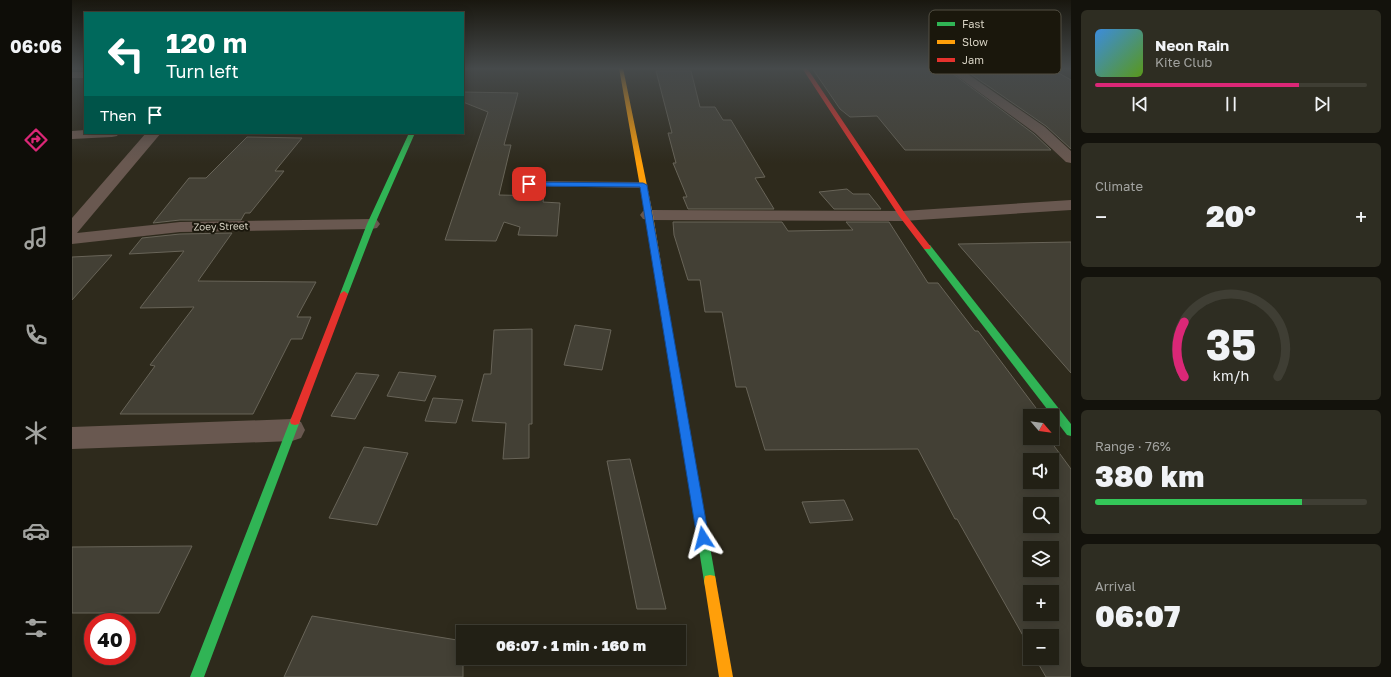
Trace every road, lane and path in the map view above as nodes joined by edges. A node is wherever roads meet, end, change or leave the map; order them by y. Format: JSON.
{"nodes":[{"id":1,"x":627,"y":100,"type":"edge"},
{"id":2,"x":825,"y":100,"type":"edge"},
{"id":3,"x":996,"y":100,"type":"edge"},
{"id":4,"x":92,"y":134,"type":"edge"},
{"id":5,"x":153,"y":134,"type":"edge"},
{"id":6,"x":412,"y":134,"type":"edge"},
{"id":7,"x":72,"y":135,"type":"edge"},
{"id":8,"x":1071,"y":159,"type":"edge"},
{"id":9,"x":529,"y":184,"type":"dead end"},
{"id":10,"x":643,"y":185,"type":"junction"},
{"id":11,"x":1071,"y":205,"type":"edge"},
{"id":12,"x":649,"y":216,"type":"junction"},
{"id":13,"x":904,"y":216,"type":"junction"},
{"id":14,"x":371,"y":224,"type":"junction"},
{"id":15,"x":72,"y":229,"type":"edge"},
{"id":16,"x":72,"y":238,"type":"edge"},
{"id":17,"x":292,"y":430,"type":"junction"},
{"id":18,"x":1071,"y":432,"type":"edge"},
{"id":19,"x":72,"y":438,"type":"edge"},
{"id":20,"x":197,"y":677,"type":"edge"},
{"id":21,"x":726,"y":677,"type":"edge"}],
"edges":[{"from":1,"to":10,"type":"street"},
{"from":2,"to":13,"type":"street"},
{"from":3,"to":8,"type":"street"},
{"from":4,"to":7,"type":"street"},
{"from":5,"to":15,"type":"street"},
{"from":6,"to":14,"type":"street"},
{"from":9,"to":10,"type":"lane"},
{"from":10,"to":12,"type":"street"},
{"from":11,"to":13,"type":"street"},
{"from":12,"to":13,"type":"street"},
{"from":12,"to":21,"type":"street"},
{"from":13,"to":18,"type":"street"},
{"from":14,"to":16,"type":"street","name":"Zoey Street"},
{"from":14,"to":17,"type":"street"},
{"from":17,"to":19,"type":"street"},
{"from":17,"to":20,"type":"street"}]}
